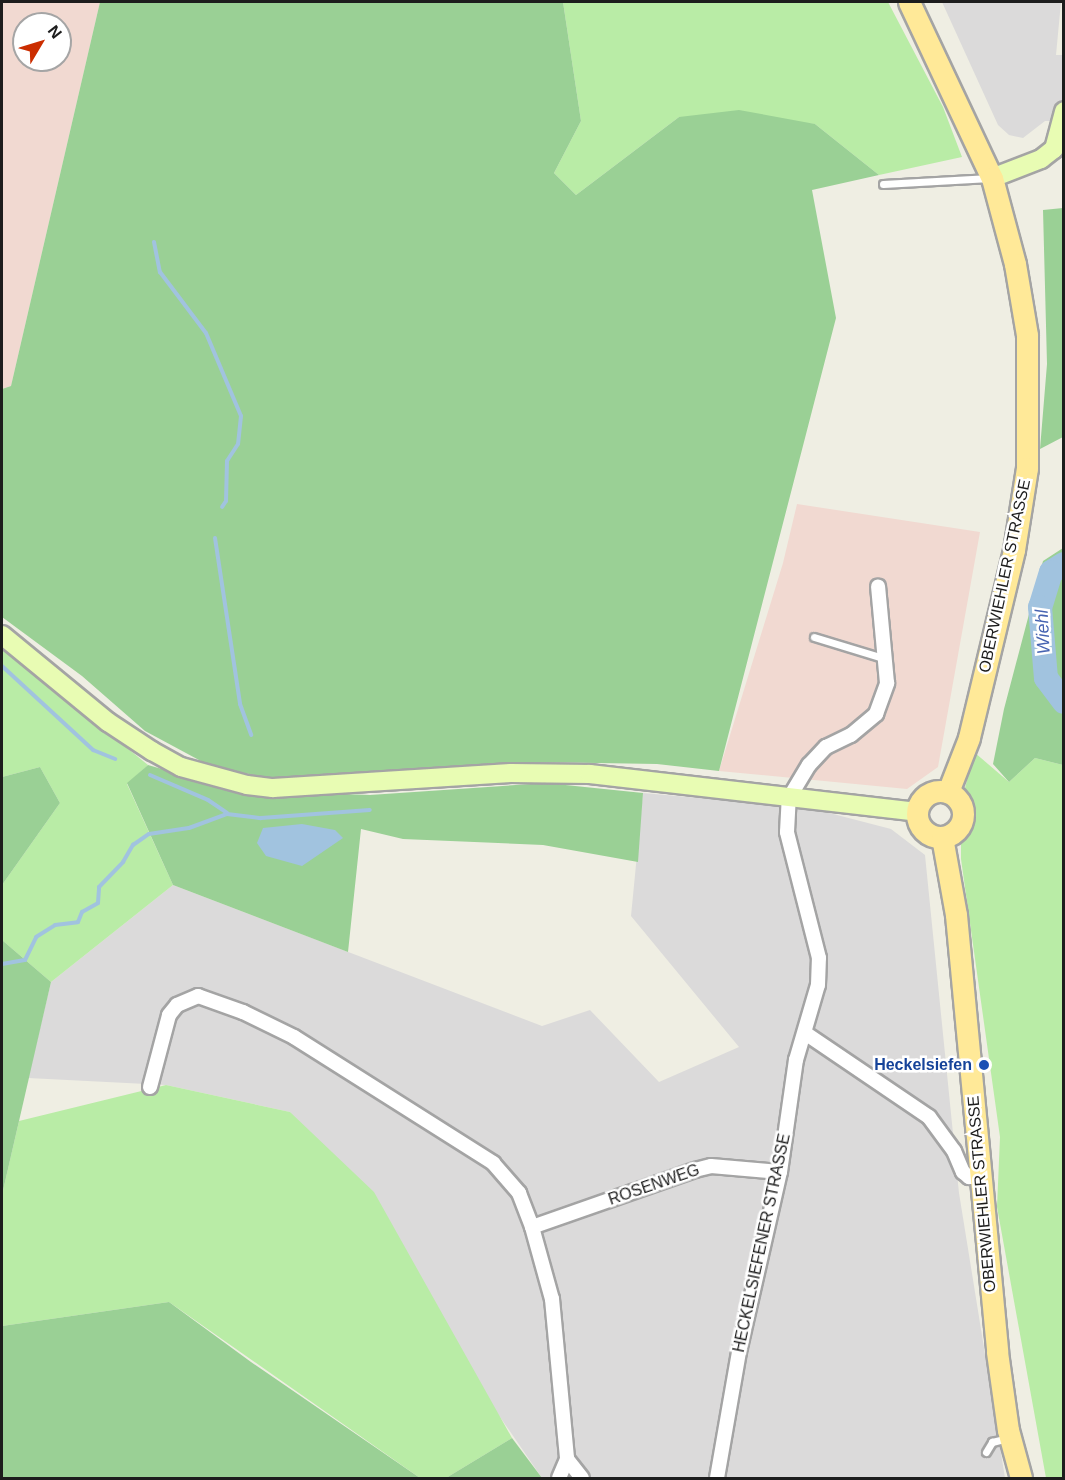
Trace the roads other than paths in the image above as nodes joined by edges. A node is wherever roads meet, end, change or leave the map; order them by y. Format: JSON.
{"nodes":[{"id":1,"x":909,"y":2,"type":"edge"},
{"id":2,"x":1064,"y":111,"type":"edge"},
{"id":3,"x":992,"y":178,"type":"junction"},
{"id":4,"x":883,"y":184,"type":"dead end"},
{"id":5,"x":878,"y":586,"type":"dead end"},
{"id":6,"x":2,"y":635,"type":"edge"},
{"id":7,"x":813,"y":637,"type":"dead end"},
{"id":8,"x":886,"y":659,"type":"junction"},
{"id":9,"x":948,"y":792,"type":"junction"},
{"id":10,"x":789,"y":798,"type":"junction"},
{"id":11,"x":917,"y":812,"type":"junction"},
{"id":12,"x":942,"y":837,"type":"junction"},
{"id":13,"x":805,"y":1033,"type":"junction"},
{"id":14,"x":150,"y":1087,"type":"dead end"},
{"id":15,"x":780,"y":1172,"type":"junction"},
{"id":16,"x":980,"y":1177,"type":"junction"},
{"id":17,"x":532,"y":1227,"type":"junction"},
{"id":18,"x":1010,"y":1438,"type":"junction"},
{"id":19,"x":986,"y":1452,"type":"dead end"},
{"id":20,"x":567,"y":1459,"type":"junction"},
{"id":21,"x":559,"y":1479,"type":"edge"},
{"id":22,"x":582,"y":1479,"type":"edge"},
{"id":23,"x":717,"y":1479,"type":"edge"},
{"id":24,"x":1021,"y":1479,"type":"edge"}],
"edges":[{"from":1,"to":3,"type":"main road","name":"OBERWIEHLER STRASSE"},
{"from":2,"to":3,"type":"main road"},
{"from":3,"to":4,"type":"lane"},
{"from":3,"to":9,"type":"main road","name":"OBERWIEHLER STRASSE"},
{"from":5,"to":8,"type":"street"},
{"from":6,"to":10,"type":"main road"},
{"from":7,"to":8,"type":"lane"},
{"from":8,"to":10,"type":"street"},
{"from":9,"to":11,"type":"main road"},
{"from":9,"to":12,"type":"main road"},
{"from":10,"to":11,"type":"main road"},
{"from":10,"to":13,"type":"street","name":"HECKELSIEFENER STRASSE"},
{"from":11,"to":12,"type":"main road"},
{"from":12,"to":16,"type":"main road","name":"OBERWIEHLER STRASSE"},
{"from":13,"to":15,"type":"street","name":"HECKELSIEFENER STRASSE"},
{"from":13,"to":16,"type":"street"},
{"from":14,"to":17,"type":"street"},
{"from":15,"to":17,"type":"street","name":"ROSENWEG"},
{"from":15,"to":23,"type":"street","name":"HECKELSIEFENER STRASSE"},
{"from":16,"to":18,"type":"main road","name":"OBERWIEHLER STRASSE"},
{"from":17,"to":20,"type":"street"},
{"from":18,"to":19,"type":"lane"},
{"from":18,"to":24,"type":"main road","name":"OBERWIEHLER STRASSE"},
{"from":20,"to":21,"type":"street"},
{"from":20,"to":22,"type":"street"}]}
